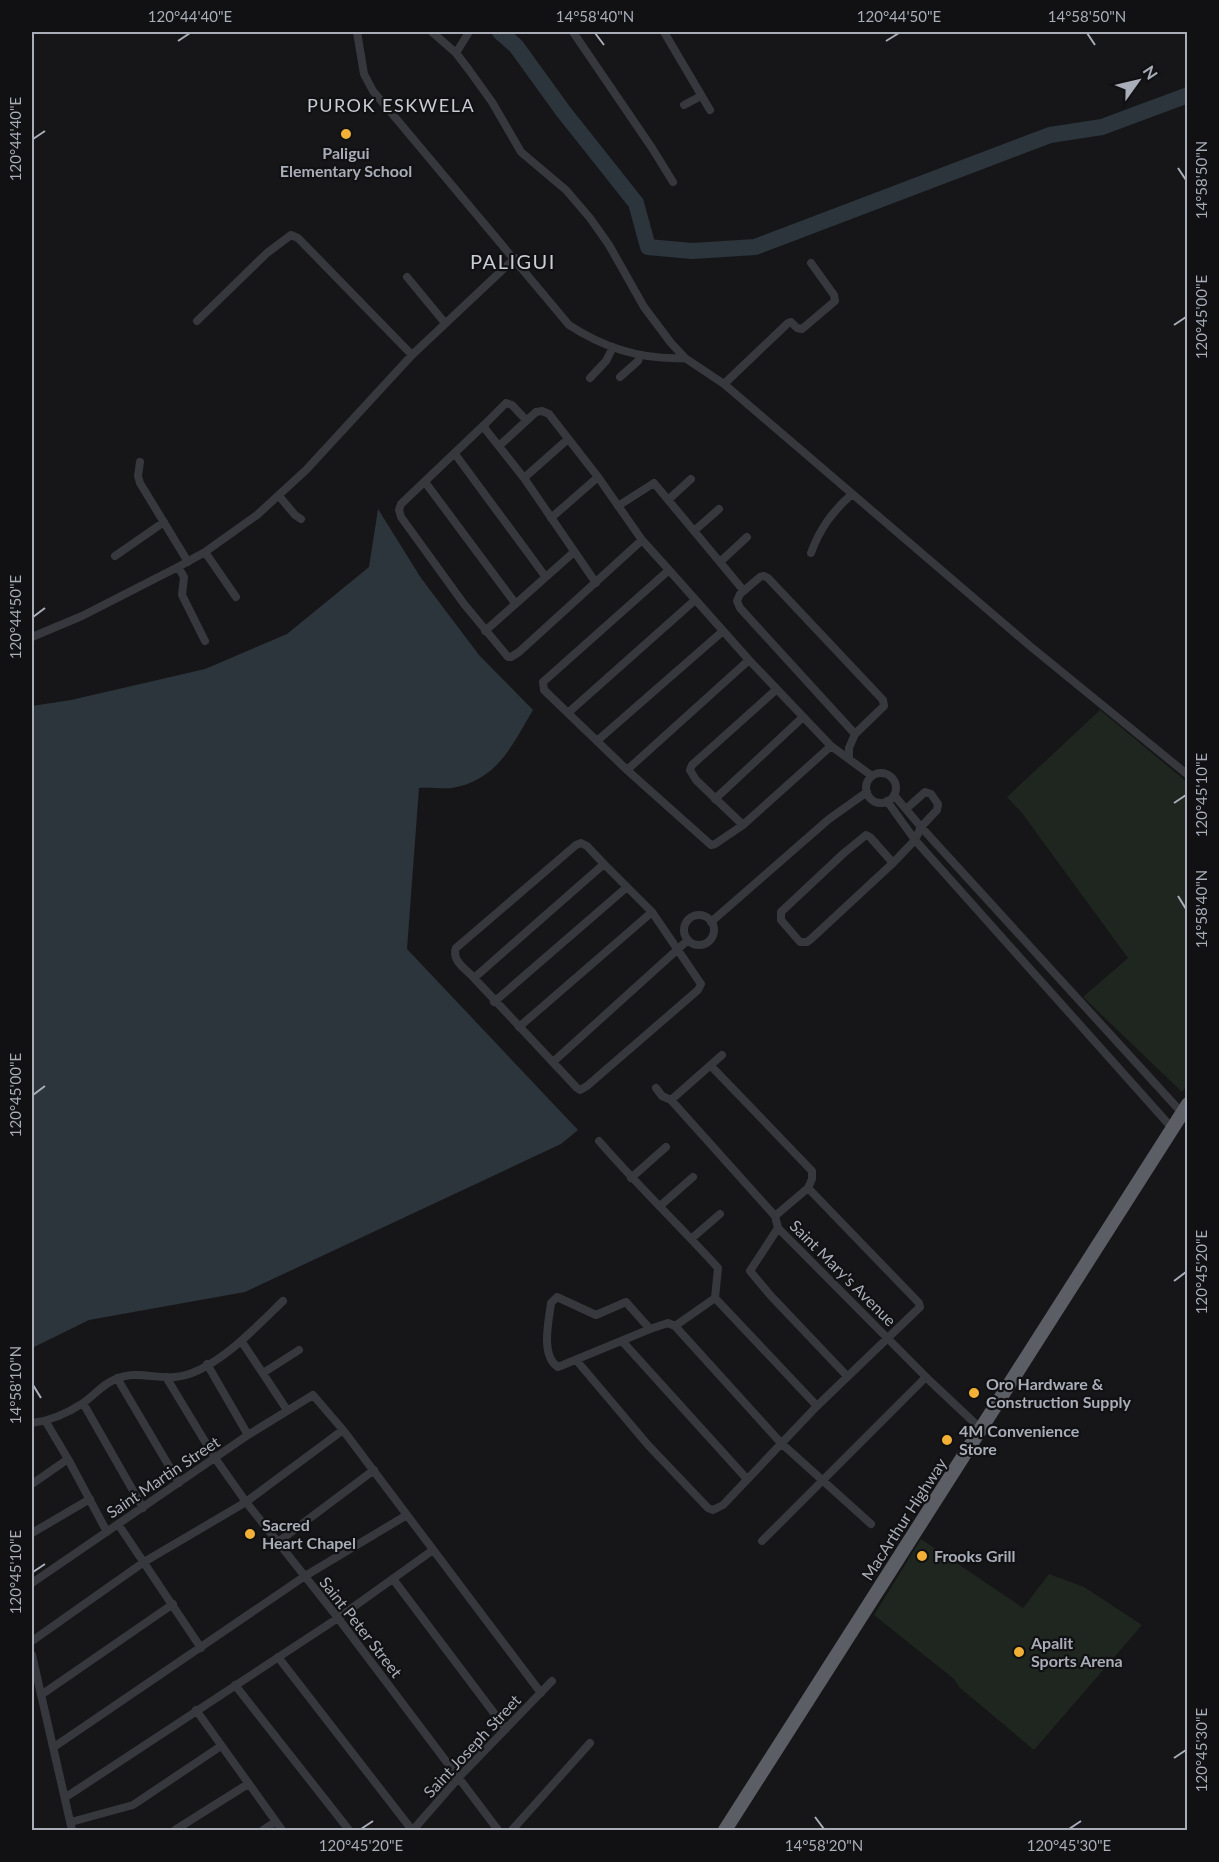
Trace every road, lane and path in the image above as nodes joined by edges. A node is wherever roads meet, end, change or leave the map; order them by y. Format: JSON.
{"nodes":[{"id":1,"x":357,"y":32,"type":"edge"},
{"id":2,"x":432,"y":32,"type":"edge"},
{"id":3,"x":469,"y":32,"type":"edge"},
{"id":4,"x":573,"y":32,"type":"edge"},
{"id":5,"x":664,"y":32,"type":"edge"},
{"id":6,"x":456,"y":53,"type":"junction"},
{"id":7,"x":701,"y":96,"type":"junction"},
{"id":8,"x":684,"y":105,"type":"dead end"},
{"id":9,"x":710,"y":110,"type":"dead end"},
{"id":10,"x":673,"y":182,"type":"dead end"},
{"id":11,"x":515,"y":258,"type":"junction"},
{"id":12,"x":812,"y":263,"type":"dead end"},
{"id":13,"x":407,"y":277,"type":"dead end"},
{"id":14,"x":197,"y":321,"type":"dead end"},
{"id":15,"x":446,"y":323,"type":"junction"},
{"id":16,"x":612,"y":347,"type":"junction"},
{"id":17,"x":412,"y":355,"type":"junction"},
{"id":18,"x":640,"y":355,"type":"junction"},
{"id":19,"x":685,"y":358,"type":"junction"},
{"id":20,"x":620,"y":377,"type":"dead end"},
{"id":21,"x":590,"y":378,"type":"dead end"},
{"id":22,"x":724,"y":384,"type":"junction"},
{"id":23,"x":526,"y":420,"type":"junction"},
{"id":24,"x":484,"y":425,"type":"junction"},
{"id":25,"x":568,"y":439,"type":"junction"},
{"id":26,"x":499,"y":446,"type":"junction"},
{"id":27,"x":455,"y":454,"type":"junction"},
{"id":28,"x":140,"y":462,"type":"dead end"},
{"id":29,"x":598,"y":477,"type":"junction"},
{"id":30,"x":524,"y":478,"type":"junction"},
{"id":31,"x":691,"y":479,"type":"dead end"},
{"id":32,"x":425,"y":482,"type":"junction"},
{"id":33,"x":852,"y":494,"type":"junction"},
{"id":34,"x":279,"y":496,"type":"junction"},
{"id":35,"x":668,"y":500,"type":"junction"},
{"id":36,"x":618,"y":506,"type":"junction"},
{"id":37,"x":719,"y":508,"type":"dead end"},
{"id":38,"x":551,"y":518,"type":"junction"},
{"id":39,"x":302,"y":519,"type":"dead end"},
{"id":40,"x":164,"y":522,"type":"junction"},
{"id":41,"x":694,"y":531,"type":"junction"},
{"id":42,"x":747,"y":537,"type":"dead end"},
{"id":43,"x":642,"y":540,"type":"junction"},
{"id":44,"x":205,"y":552,"type":"junction"},
{"id":45,"x":574,"y":552,"type":"junction"},
{"id":46,"x":811,"y":553,"type":"dead end"},
{"id":47,"x":116,"y":556,"type":"dead end"},
{"id":48,"x":188,"y":562,"type":"junction"},
{"id":49,"x":720,"y":562,"type":"junction"},
{"id":50,"x":178,"y":567,"type":"junction"},
{"id":51,"x":669,"y":570,"type":"junction"},
{"id":52,"x":545,"y":576,"type":"junction"},
{"id":53,"x":596,"y":583,"type":"junction"},
{"id":54,"x":744,"y":591,"type":"junction"},
{"id":55,"x":236,"y":597,"type":"dead end"},
{"id":56,"x":695,"y":600,"type":"junction"},
{"id":57,"x":515,"y":603,"type":"junction"},
{"id":58,"x":485,"y":631,"type":"junction"},
{"id":59,"x":723,"y":631,"type":"junction"},
{"id":60,"x":32,"y":637,"type":"edge"},
{"id":61,"x":205,"y":641,"type":"dead end"},
{"id":62,"x":750,"y":660,"type":"junction"},
{"id":63,"x":777,"y":689,"type":"junction"},
{"id":64,"x":568,"y":712,"type":"junction"},
{"id":65,"x":803,"y":717,"type":"junction"},
{"id":66,"x":855,"y":734,"type":"junction"},
{"id":67,"x":598,"y":740,"type":"junction"},
{"id":68,"x":831,"y":746,"type":"junction"},
{"id":69,"x":849,"y":759,"type":"junction"},
{"id":70,"x":627,"y":770,"type":"junction"},
{"id":71,"x":1188,"y":775,"type":"edge"},
{"id":72,"x":872,"y":776,"type":"junction"},
{"id":73,"x":867,"y":792,"type":"junction"},
{"id":74,"x":894,"y":795,"type":"junction"},
{"id":75,"x":715,"y":799,"type":"junction"},
{"id":76,"x":887,"y":801,"type":"junction"},
{"id":77,"x":906,"y":809,"type":"junction"},
{"id":78,"x":743,"y":825,"type":"junction"},
{"id":79,"x":921,"y":827,"type":"junction"},
{"id":80,"x":915,"y":840,"type":"junction"},
{"id":81,"x":893,"y":863,"type":"junction"},
{"id":82,"x":604,"y":864,"type":"junction"},
{"id":83,"x":627,"y":887,"type":"junction"},
{"id":84,"x":652,"y":912,"type":"junction"},
{"id":85,"x":711,"y":922,"type":"junction"},
{"id":86,"x":688,"y":940,"type":"junction"},
{"id":87,"x":676,"y":949,"type":"junction"},
{"id":88,"x":1046,"y":966,"type":"junction"},
{"id":89,"x":1035,"y":975,"type":"junction"},
{"id":90,"x":474,"y":978,"type":"junction"},
{"id":91,"x":494,"y":1002,"type":"junction"},
{"id":92,"x":519,"y":1027,"type":"junction"},
{"id":93,"x":722,"y":1055,"type":"dead end"},
{"id":94,"x":1129,"y":1056,"type":"junction"},
{"id":95,"x":553,"y":1062,"type":"junction"},
{"id":96,"x":711,"y":1066,"type":"junction"},
{"id":97,"x":1118,"y":1068,"type":"junction"},
{"id":98,"x":656,"y":1088,"type":"dead end"},
{"id":99,"x":1163,"y":1093,"type":"junction"},
{"id":100,"x":671,"y":1100,"type":"junction"},
{"id":101,"x":1152,"y":1105,"type":"junction"},
{"id":102,"x":1185,"y":1108,"type":"edge"},
{"id":103,"x":1172,"y":1128,"type":"junction"},
{"id":104,"x":599,"y":1141,"type":"dead end"},
{"id":105,"x":666,"y":1147,"type":"dead end"},
{"id":106,"x":693,"y":1177,"type":"dead end"},
{"id":107,"x":631,"y":1178,"type":"junction"},
{"id":108,"x":808,"y":1188,"type":"junction"},
{"id":109,"x":660,"y":1206,"type":"junction"},
{"id":110,"x":720,"y":1214,"type":"dead end"},
{"id":111,"x":775,"y":1216,"type":"junction"},
{"id":112,"x":778,"y":1228,"type":"junction"},
{"id":113,"x":691,"y":1239,"type":"junction"},
{"id":114,"x":715,"y":1298,"type":"junction"},
{"id":115,"x":283,"y":1301,"type":"dead end"},
{"id":116,"x":675,"y":1326,"type":"junction"},
{"id":117,"x":650,"y":1329,"type":"junction"},
{"id":118,"x":888,"y":1338,"type":"junction"},
{"id":119,"x":622,"y":1341,"type":"junction"},
{"id":120,"x":241,"y":1343,"type":"junction"},
{"id":121,"x":299,"y":1350,"type":"dead end"},
{"id":122,"x":577,"y":1361,"type":"junction"},
{"id":123,"x":207,"y":1364,"type":"junction"},
{"id":124,"x":262,"y":1373,"type":"junction"},
{"id":125,"x":847,"y":1376,"type":"junction"},
{"id":126,"x":166,"y":1377,"type":"junction"},
{"id":127,"x":926,"y":1377,"type":"junction"},
{"id":128,"x":117,"y":1378,"type":"junction"},
{"id":129,"x":83,"y":1403,"type":"junction"},
{"id":130,"x":817,"y":1406,"type":"junction"},
{"id":131,"x":287,"y":1410,"type":"junction"},
{"id":132,"x":45,"y":1422,"type":"junction"},
{"id":133,"x":32,"y":1423,"type":"edge"},
{"id":134,"x":981,"y":1429,"type":"junction"},
{"id":135,"x":343,"y":1430,"type":"junction"},
{"id":136,"x":249,"y":1435,"type":"junction"},
{"id":137,"x":781,"y":1443,"type":"junction"},
{"id":138,"x":215,"y":1458,"type":"junction"},
{"id":139,"x":68,"y":1460,"type":"junction"},
{"id":140,"x":374,"y":1470,"type":"junction"},
{"id":141,"x":746,"y":1478,"type":"junction"},
{"id":142,"x":822,"y":1479,"type":"junction"},
{"id":143,"x":179,"y":1483,"type":"junction"},
{"id":144,"x":32,"y":1484,"type":"edge"},
{"id":145,"x":90,"y":1499,"type":"junction"},
{"id":146,"x":246,"y":1502,"type":"junction"},
{"id":147,"x":143,"y":1508,"type":"junction"},
{"id":148,"x":407,"y":1515,"type":"junction"},
{"id":149,"x":118,"y":1524,"type":"junction"},
{"id":150,"x":871,"y":1524,"type":"dead end"},
{"id":151,"x":107,"y":1532,"type":"junction"},
{"id":152,"x":32,"y":1533,"type":"edge"},
{"id":153,"x":762,"y":1541,"type":"dead end"},
{"id":154,"x":278,"y":1542,"type":"junction"},
{"id":155,"x":433,"y":1550,"type":"junction"},
{"id":156,"x":144,"y":1562,"type":"junction"},
{"id":157,"x":305,"y":1576,"type":"junction"},
{"id":158,"x":393,"y":1579,"type":"junction"},
{"id":159,"x":32,"y":1583,"type":"edge"},
{"id":160,"x":172,"y":1604,"type":"junction"},
{"id":161,"x":338,"y":1618,"type":"junction"},
{"id":162,"x":32,"y":1641,"type":"edge"},
{"id":163,"x":201,"y":1648,"type":"junction"},
{"id":164,"x":32,"y":1655,"type":"edge"},
{"id":165,"x":278,"y":1657,"type":"junction"},
{"id":166,"x":552,"y":1681,"type":"dead end"},
{"id":167,"x":235,"y":1684,"type":"junction"},
{"id":168,"x":541,"y":1693,"type":"junction"},
{"id":169,"x":41,"y":1695,"type":"junction"},
{"id":170,"x":196,"y":1710,"type":"junction"},
{"id":171,"x":506,"y":1728,"type":"junction"},
{"id":172,"x":590,"y":1743,"type":"dead end"},
{"id":173,"x":221,"y":1746,"type":"junction"},
{"id":174,"x":54,"y":1747,"type":"junction"},
{"id":175,"x":458,"y":1778,"type":"junction"},
{"id":176,"x":248,"y":1784,"type":"junction"},
{"id":177,"x":66,"y":1797,"type":"junction"},
{"id":178,"x":275,"y":1822,"type":"junction"},
{"id":179,"x":71,"y":1826,"type":"edge"},
{"id":180,"x":175,"y":1830,"type":"edge"},
{"id":181,"x":263,"y":1830,"type":"edge"},
{"id":182,"x":282,"y":1830,"type":"edge"},
{"id":183,"x":350,"y":1830,"type":"edge"},
{"id":184,"x":412,"y":1830,"type":"edge"},
{"id":185,"x":498,"y":1830,"type":"edge"},
{"id":186,"x":512,"y":1830,"type":"edge"},
{"id":187,"x":725,"y":1830,"type":"edge"}],
"edges":[{"from":1,"to":11,"type":"street"},
{"from":2,"to":6,"type":"street"},
{"from":3,"to":6,"type":"street"},
{"from":4,"to":10,"type":"street"},
{"from":5,"to":7,"type":"street"},
{"from":6,"to":19,"type":"street"},
{"from":7,"to":8,"type":"street"},
{"from":7,"to":9,"type":"street"},
{"from":11,"to":15,"type":"street"},
{"from":11,"to":16,"type":"street"},
{"from":12,"to":22,"type":"street"},
{"from":13,"to":15,"type":"street"},
{"from":14,"to":17,"type":"street"},
{"from":15,"to":17,"type":"street"},
{"from":16,"to":18,"type":"street"},
{"from":16,"to":21,"type":"street"},
{"from":17,"to":34,"type":"street"},
{"from":18,"to":19,"type":"street"},
{"from":18,"to":20,"type":"street"},
{"from":19,"to":22,"type":"street"},
{"from":22,"to":33,"type":"street"},
{"from":23,"to":24,"type":"street"},
{"from":23,"to":25,"type":"street"},
{"from":23,"to":26,"type":"street"},
{"from":24,"to":26,"type":"street"},
{"from":24,"to":27,"type":"street"},
{"from":25,"to":29,"type":"street"},
{"from":25,"to":30,"type":"street"},
{"from":26,"to":30,"type":"street"},
{"from":27,"to":32,"type":"street"},
{"from":27,"to":52,"type":"street"},
{"from":28,"to":40,"type":"street"},
{"from":29,"to":36,"type":"street"},
{"from":29,"to":38,"type":"street"},
{"from":30,"to":38,"type":"street"},
{"from":31,"to":35,"type":"street"},
{"from":32,"to":57,"type":"street"},
{"from":32,"to":58,"type":"street"},
{"from":33,"to":46,"type":"street"},
{"from":33,"to":71,"type":"street"},
{"from":34,"to":39,"type":"street"},
{"from":34,"to":44,"type":"street"},
{"from":35,"to":36,"type":"street"},
{"from":35,"to":41,"type":"street"},
{"from":36,"to":43,"type":"street"},
{"from":37,"to":41,"type":"street"},
{"from":38,"to":45,"type":"street"},
{"from":40,"to":47,"type":"street"},
{"from":40,"to":48,"type":"street"},
{"from":41,"to":49,"type":"street"},
{"from":42,"to":49,"type":"street"},
{"from":43,"to":51,"type":"street"},
{"from":43,"to":53,"type":"street"},
{"from":44,"to":48,"type":"street"},
{"from":44,"to":55,"type":"street"},
{"from":45,"to":52,"type":"street"},
{"from":45,"to":53,"type":"street"},
{"from":48,"to":50,"type":"street"},
{"from":49,"to":54,"type":"street"},
{"from":50,"to":60,"type":"street"},
{"from":50,"to":61,"type":"street"},
{"from":51,"to":56,"type":"street"},
{"from":51,"to":64,"type":"street"},
{"from":52,"to":57,"type":"street"},
{"from":53,"to":58,"type":"street"},
{"from":54,"to":66,"type":"street"},
{"from":54,"to":66,"type":"street"},
{"from":56,"to":59,"type":"street"},
{"from":56,"to":64,"type":"street"},
{"from":57,"to":58,"type":"street"},
{"from":59,"to":62,"type":"street"},
{"from":59,"to":67,"type":"street"},
{"from":62,"to":63,"type":"street"},
{"from":62,"to":70,"type":"street"},
{"from":63,"to":65,"type":"street"},
{"from":63,"to":75,"type":"street"},
{"from":64,"to":67,"type":"street"},
{"from":65,"to":68,"type":"street"},
{"from":65,"to":75,"type":"street"},
{"from":66,"to":69,"type":"street"},
{"from":67,"to":70,"type":"street"},
{"from":68,"to":69,"type":"street"},
{"from":68,"to":78,"type":"street"},
{"from":69,"to":72,"type":"street"},
{"from":70,"to":78,"type":"street"},
{"from":72,"to":73,"type":"street"},
{"from":72,"to":74,"type":"street"},
{"from":73,"to":76,"type":"street"},
{"from":73,"to":85,"type":"street"},
{"from":74,"to":76,"type":"street"},
{"from":74,"to":77,"type":"street"},
{"from":75,"to":78,"type":"street"},
{"from":76,"to":80,"type":"street"},
{"from":77,"to":79,"type":"street"},
{"from":77,"to":79,"type":"street"},
{"from":79,"to":80,"type":"street"},
{"from":79,"to":88,"type":"street"},
{"from":80,"to":81,"type":"street"},
{"from":80,"to":89,"type":"street"},
{"from":81,"to":81,"type":"street"},
{"from":82,"to":83,"type":"street"},
{"from":82,"to":90,"type":"street"},
{"from":82,"to":90,"type":"street"},
{"from":83,"to":84,"type":"street"},
{"from":83,"to":91,"type":"street"},
{"from":84,"to":87,"type":"street"},
{"from":84,"to":92,"type":"street"},
{"from":85,"to":86,"type":"street"},
{"from":85,"to":86,"type":"street"},
{"from":86,"to":87,"type":"street"},
{"from":87,"to":95,"type":"street"},
{"from":87,"to":95,"type":"street"},
{"from":88,"to":89,"type":"street"},
{"from":88,"to":94,"type":"street"},
{"from":89,"to":97,"type":"street"},
{"from":90,"to":91,"type":"street"},
{"from":91,"to":92,"type":"street"},
{"from":92,"to":95,"type":"street"},
{"from":93,"to":96,"type":"street"},
{"from":94,"to":97,"type":"street"},
{"from":94,"to":99,"type":"street"},
{"from":96,"to":100,"type":"street"},
{"from":96,"to":108,"type":"street"},
{"from":97,"to":101,"type":"street"},
{"from":98,"to":100,"type":"street","name":"Saint Mary's Avenue"},
{"from":99,"to":101,"type":"street"},
{"from":99,"to":102,"type":"street"},
{"from":100,"to":111,"type":"street","name":"Saint Mary's Avenue"},
{"from":101,"to":103,"type":"street"},
{"from":102,"to":103,"type":"highway","name":"MacArthur Highway"},
{"from":103,"to":134,"type":"highway","name":"MacArthur Highway"},
{"from":104,"to":107,"type":"street"},
{"from":105,"to":107,"type":"street"},
{"from":106,"to":109,"type":"street"},
{"from":107,"to":109,"type":"street"},
{"from":108,"to":111,"type":"street"},
{"from":108,"to":118,"type":"street"},
{"from":109,"to":113,"type":"street"},
{"from":110,"to":113,"type":"street"},
{"from":111,"to":112,"type":"street","name":"Saint Mary's Avenue"},
{"from":112,"to":118,"type":"street","name":"Saint Mary's Avenue"},
{"from":112,"to":125,"type":"street"},
{"from":113,"to":114,"type":"street"},
{"from":114,"to":116,"type":"street"},
{"from":114,"to":130,"type":"street"},
{"from":115,"to":120,"type":"street"},
{"from":116,"to":117,"type":"street"},
{"from":116,"to":137,"type":"street"},
{"from":117,"to":119,"type":"street"},
{"from":117,"to":122,"type":"street"},
{"from":118,"to":125,"type":"street"},
{"from":118,"to":127,"type":"street","name":"Saint Mary's Avenue"},
{"from":119,"to":122,"type":"street"},
{"from":119,"to":141,"type":"street"},
{"from":120,"to":123,"type":"street"},
{"from":120,"to":124,"type":"street"},
{"from":121,"to":124,"type":"street"},
{"from":122,"to":141,"type":"street"},
{"from":123,"to":126,"type":"street"},
{"from":123,"to":136,"type":"street"},
{"from":124,"to":131,"type":"street"},
{"from":125,"to":130,"type":"street"},
{"from":126,"to":128,"type":"street"},
{"from":126,"to":138,"type":"street","name":"Saint Peter Street"},
{"from":127,"to":134,"type":"street","name":"Saint Mary's Avenue"},
{"from":127,"to":142,"type":"street"},
{"from":128,"to":129,"type":"street"},
{"from":128,"to":143,"type":"street"},
{"from":129,"to":132,"type":"street"},
{"from":129,"to":147,"type":"street"},
{"from":130,"to":137,"type":"street"},
{"from":131,"to":135,"type":"street","name":"Saint Martin Street"},
{"from":131,"to":136,"type":"street","name":"Saint Martin Street"},
{"from":132,"to":133,"type":"street"},
{"from":132,"to":139,"type":"street"},
{"from":134,"to":187,"type":"highway","name":"MacArthur Highway"},
{"from":135,"to":140,"type":"street"},
{"from":135,"to":146,"type":"street"},
{"from":136,"to":138,"type":"street","name":"Saint Martin Street"},
{"from":137,"to":141,"type":"street"},
{"from":137,"to":142,"type":"street"},
{"from":138,"to":143,"type":"street","name":"Saint Martin Street"},
{"from":138,"to":146,"type":"street","name":"Saint Peter Street"},
{"from":139,"to":144,"type":"street"},
{"from":139,"to":145,"type":"street"},
{"from":140,"to":148,"type":"street"},
{"from":140,"to":154,"type":"street"},
{"from":142,"to":150,"type":"street"},
{"from":142,"to":153,"type":"street"},
{"from":143,"to":147,"type":"street","name":"Saint Martin Street"},
{"from":145,"to":151,"type":"street"},
{"from":145,"to":152,"type":"street"},
{"from":146,"to":154,"type":"street","name":"Saint Peter Street"},
{"from":146,"to":156,"type":"street"},
{"from":147,"to":149,"type":"street","name":"Saint Martin Street"},
{"from":148,"to":155,"type":"street"},
{"from":148,"to":157,"type":"street"},
{"from":149,"to":151,"type":"street","name":"Saint Martin Street"},
{"from":149,"to":156,"type":"street"},
{"from":151,"to":159,"type":"street","name":"Saint Martin Street"},
{"from":154,"to":157,"type":"street","name":"Saint Peter Street"},
{"from":155,"to":158,"type":"street"},
{"from":155,"to":168,"type":"street"},
{"from":156,"to":160,"type":"street"},
{"from":156,"to":162,"type":"street"},
{"from":157,"to":161,"type":"street","name":"Saint Peter Street"},
{"from":157,"to":163,"type":"street"},
{"from":158,"to":161,"type":"street"},
{"from":158,"to":171,"type":"street"},
{"from":160,"to":163,"type":"street"},
{"from":160,"to":169,"type":"street"},
{"from":161,"to":165,"type":"street"},
{"from":161,"to":175,"type":"street","name":"Saint Peter Street"},
{"from":163,"to":174,"type":"street"},
{"from":164,"to":169,"type":"street"},
{"from":165,"to":167,"type":"street"},
{"from":165,"to":184,"type":"street"},
{"from":166,"to":168,"type":"street","name":"Saint Joseph Street"},
{"from":167,"to":170,"type":"street"},
{"from":167,"to":183,"type":"street"},
{"from":168,"to":171,"type":"street","name":"Saint Joseph Street"},
{"from":169,"to":174,"type":"street"},
{"from":170,"to":173,"type":"street"},
{"from":170,"to":177,"type":"street"},
{"from":171,"to":175,"type":"street","name":"Saint Joseph Street"},
{"from":172,"to":186,"type":"street"},
{"from":173,"to":176,"type":"street"},
{"from":173,"to":179,"type":"street"},
{"from":174,"to":177,"type":"street"},
{"from":175,"to":184,"type":"street","name":"Saint Joseph Street"},
{"from":175,"to":185,"type":"street","name":"Saint Peter Street"},
{"from":176,"to":178,"type":"street"},
{"from":176,"to":180,"type":"street"},
{"from":177,"to":179,"type":"street"},
{"from":178,"to":181,"type":"street"},
{"from":178,"to":182,"type":"street"}]}
